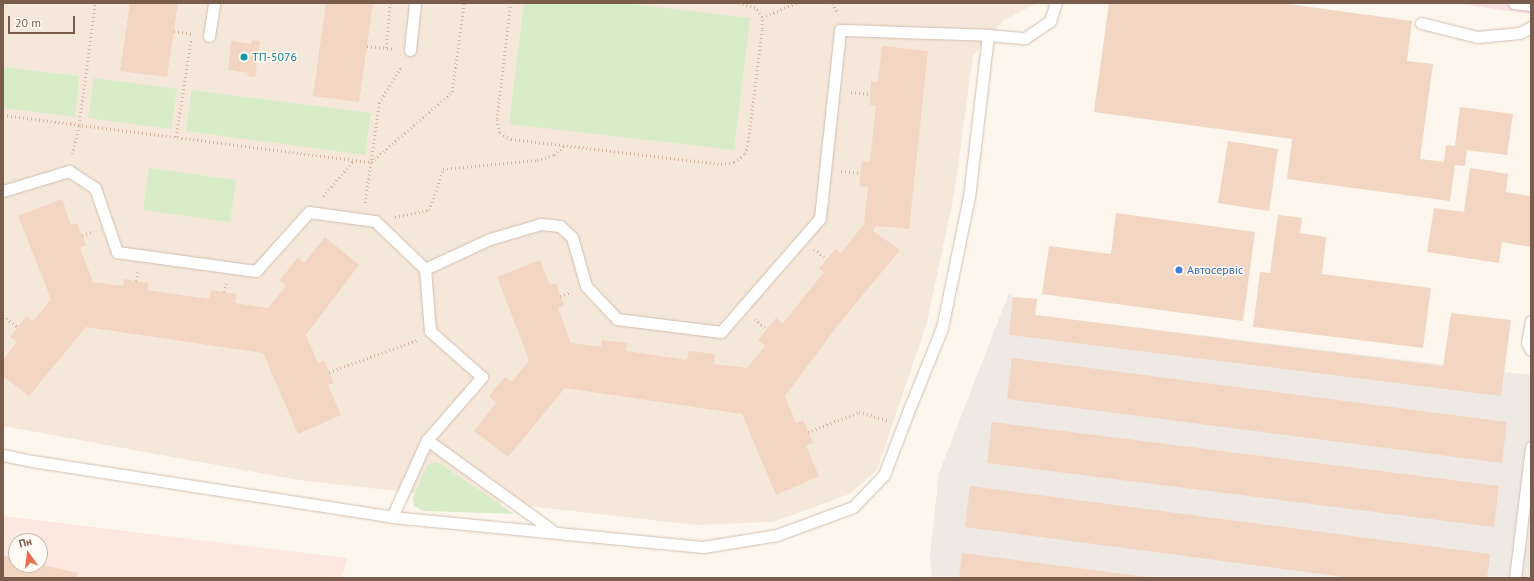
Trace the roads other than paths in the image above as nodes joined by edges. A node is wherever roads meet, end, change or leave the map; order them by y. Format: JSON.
{"nodes":[{"id":1,"x":214,"y":3,"type":"edge"},
{"id":2,"x":415,"y":3,"type":"edge"},
{"id":3,"x":1056,"y":3,"type":"edge"},
{"id":4,"x":1514,"y":3,"type":"edge"},
{"id":5,"x":1531,"y":5,"type":"edge"},
{"id":6,"x":1421,"y":23,"type":"dead end"},
{"id":7,"x":1531,"y":27,"type":"edge"},
{"id":8,"x":988,"y":35,"type":"junction"},
{"id":9,"x":209,"y":36,"type":"dead end"},
{"id":10,"x":410,"y":50,"type":"road end"},
{"id":11,"x":3,"y":191,"type":"edge"},
{"id":12,"x":425,"y":268,"type":"junction"},
{"id":13,"x":1531,"y":321,"type":"edge"},
{"id":14,"x":1531,"y":350,"type":"edge"},
{"id":15,"x":427,"y":440,"type":"junction"},
{"id":16,"x":1531,"y":447,"type":"edge"},
{"id":17,"x":3,"y":455,"type":"edge"},
{"id":18,"x":392,"y":517,"type":"junction"},
{"id":19,"x":554,"y":532,"type":"junction"},
{"id":20,"x":1515,"y":578,"type":"edge"}],
"edges":[{"from":1,"to":9,"type":"lane"},
{"from":2,"to":10,"type":"lane"},
{"from":3,"to":8,"type":"lane"},
{"from":4,"to":5,"type":"lane"},
{"from":6,"to":7,"type":"lane"},
{"from":8,"to":12,"type":"lane"},
{"from":8,"to":19,"type":"lane"},
{"from":11,"to":12,"type":"lane"},
{"from":12,"to":15,"type":"lane"},
{"from":13,"to":14,"type":"lane"},
{"from":15,"to":18,"type":"lane"},
{"from":15,"to":19,"type":"lane"},
{"from":16,"to":20,"type":"lane"},
{"from":17,"to":18,"type":"lane"},
{"from":18,"to":19,"type":"lane"}]}
